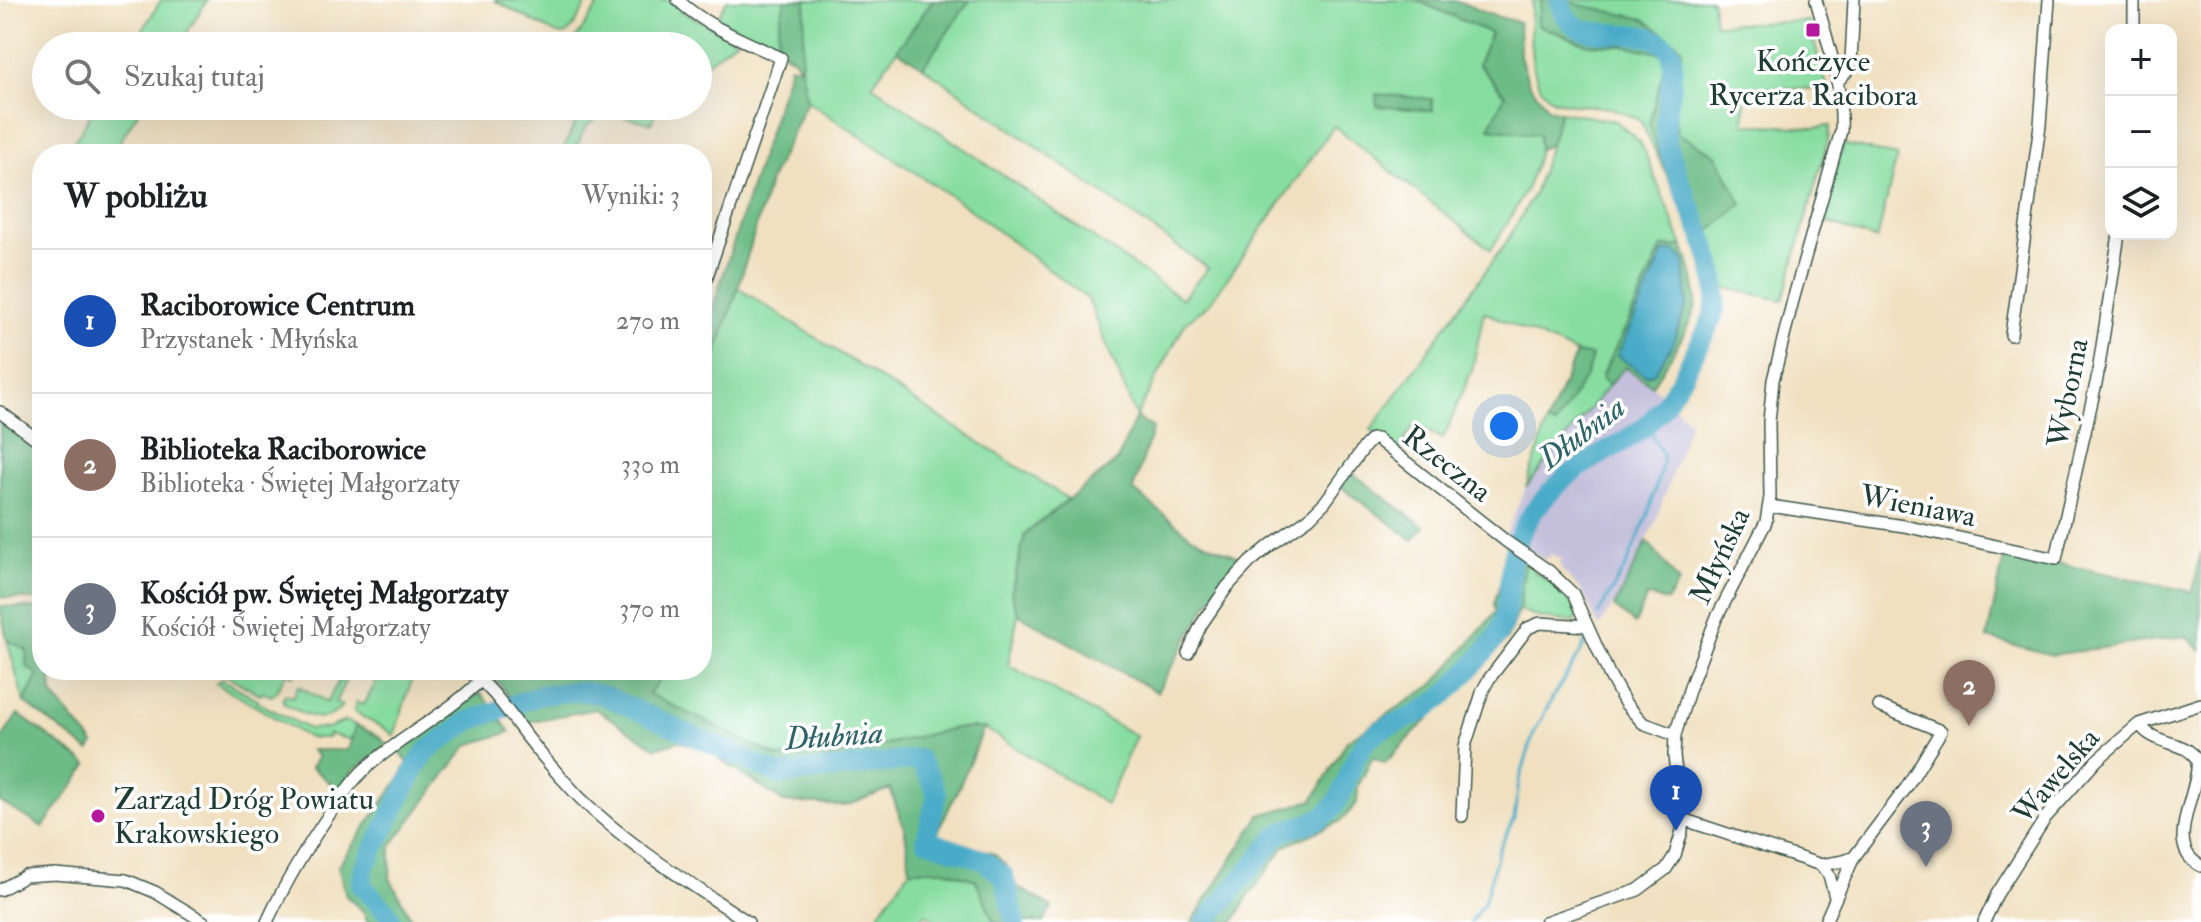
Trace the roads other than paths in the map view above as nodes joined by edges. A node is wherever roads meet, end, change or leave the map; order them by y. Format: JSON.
{"nodes":[{"id":1,"x":678,"y":0,"type":"edge"},
{"id":2,"x":1816,"y":0,"type":"edge"},
{"id":3,"x":1854,"y":0,"type":"edge"},
{"id":4,"x":2049,"y":0,"type":"edge"},
{"id":5,"x":2134,"y":0,"type":"edge"},
{"id":6,"x":2134,"y":24,"type":"edge"},
{"id":7,"x":1838,"y":81,"type":"junction"},
{"id":8,"x":2118,"y":240,"type":"edge"},
{"id":9,"x":712,"y":262,"type":"edge"},
{"id":10,"x":2011,"y":335,"type":"dead end"},
{"id":11,"x":0,"y":412,"type":"edge"},
{"id":12,"x":32,"y":436,"type":"edge"},
{"id":13,"x":1770,"y":506,"type":"junction"},
{"id":14,"x":2056,"y":559,"type":"joint"},
{"id":15,"x":1587,"y":626,"type":"junction"},
{"id":16,"x":1188,"y":653,"type":"dead end"},
{"id":17,"x":481,"y":680,"type":"joint"},
{"id":18,"x":2201,"y":704,"type":"edge"},
{"id":19,"x":1879,"y":706,"type":"dead end"},
{"id":20,"x":2139,"y":724,"type":"junction"},
{"id":21,"x":1675,"y":735,"type":"junction"},
{"id":22,"x":1462,"y":816,"type":"dead end"},
{"id":23,"x":1682,"y":819,"type":"junction"},
{"id":24,"x":1854,"y":857,"type":"junction"},
{"id":25,"x":1821,"y":865,"type":"junction"},
{"id":26,"x":2201,"y":866,"type":"edge"},
{"id":27,"x":0,"y":890,"type":"edge"},
{"id":28,"x":1835,"y":897,"type":"junction"},
{"id":29,"x":204,"y":922,"type":"edge"},
{"id":30,"x":267,"y":922,"type":"edge"},
{"id":31,"x":748,"y":922,"type":"edge"},
{"id":32,"x":1545,"y":922,"type":"edge"},
{"id":33,"x":1825,"y":922,"type":"edge"},
{"id":34,"x":1984,"y":922,"type":"edge"}],
"edges":[{"from":1,"to":9,"type":"street"},
{"from":2,"to":7,"type":"street","name":"Młyńska"},
{"from":3,"to":7,"type":"street"},
{"from":4,"to":10,"type":"street"},
{"from":5,"to":6,"type":"street"},
{"from":7,"to":13,"type":"street","name":"Młyńska"},
{"from":8,"to":14,"type":"street","name":"Wyborna"},
{"from":11,"to":12,"type":"street"},
{"from":13,"to":14,"type":"street","name":"Wieniawa"},
{"from":13,"to":21,"type":"street","name":"Młyńska"},
{"from":15,"to":16,"type":"street","name":"Rzeczna"},
{"from":15,"to":21,"type":"street","name":"Rzeczna"},
{"from":15,"to":22,"type":"street"},
{"from":17,"to":30,"type":"street"},
{"from":17,"to":31,"type":"street"},
{"from":18,"to":20,"type":"street","name":"Wawelska"},
{"from":19,"to":24,"type":"street"},
{"from":20,"to":26,"type":"street"},
{"from":20,"to":34,"type":"street","name":"Wawelska"},
{"from":21,"to":23,"type":"street","name":"Młyńska"},
{"from":23,"to":25,"type":"street"},
{"from":23,"to":32,"type":"street","name":"Młyńska"},
{"from":24,"to":25,"type":"street"},
{"from":24,"to":28,"type":"street"},
{"from":25,"to":28,"type":"street"},
{"from":27,"to":29,"type":"street"},
{"from":28,"to":33,"type":"street"}]}
